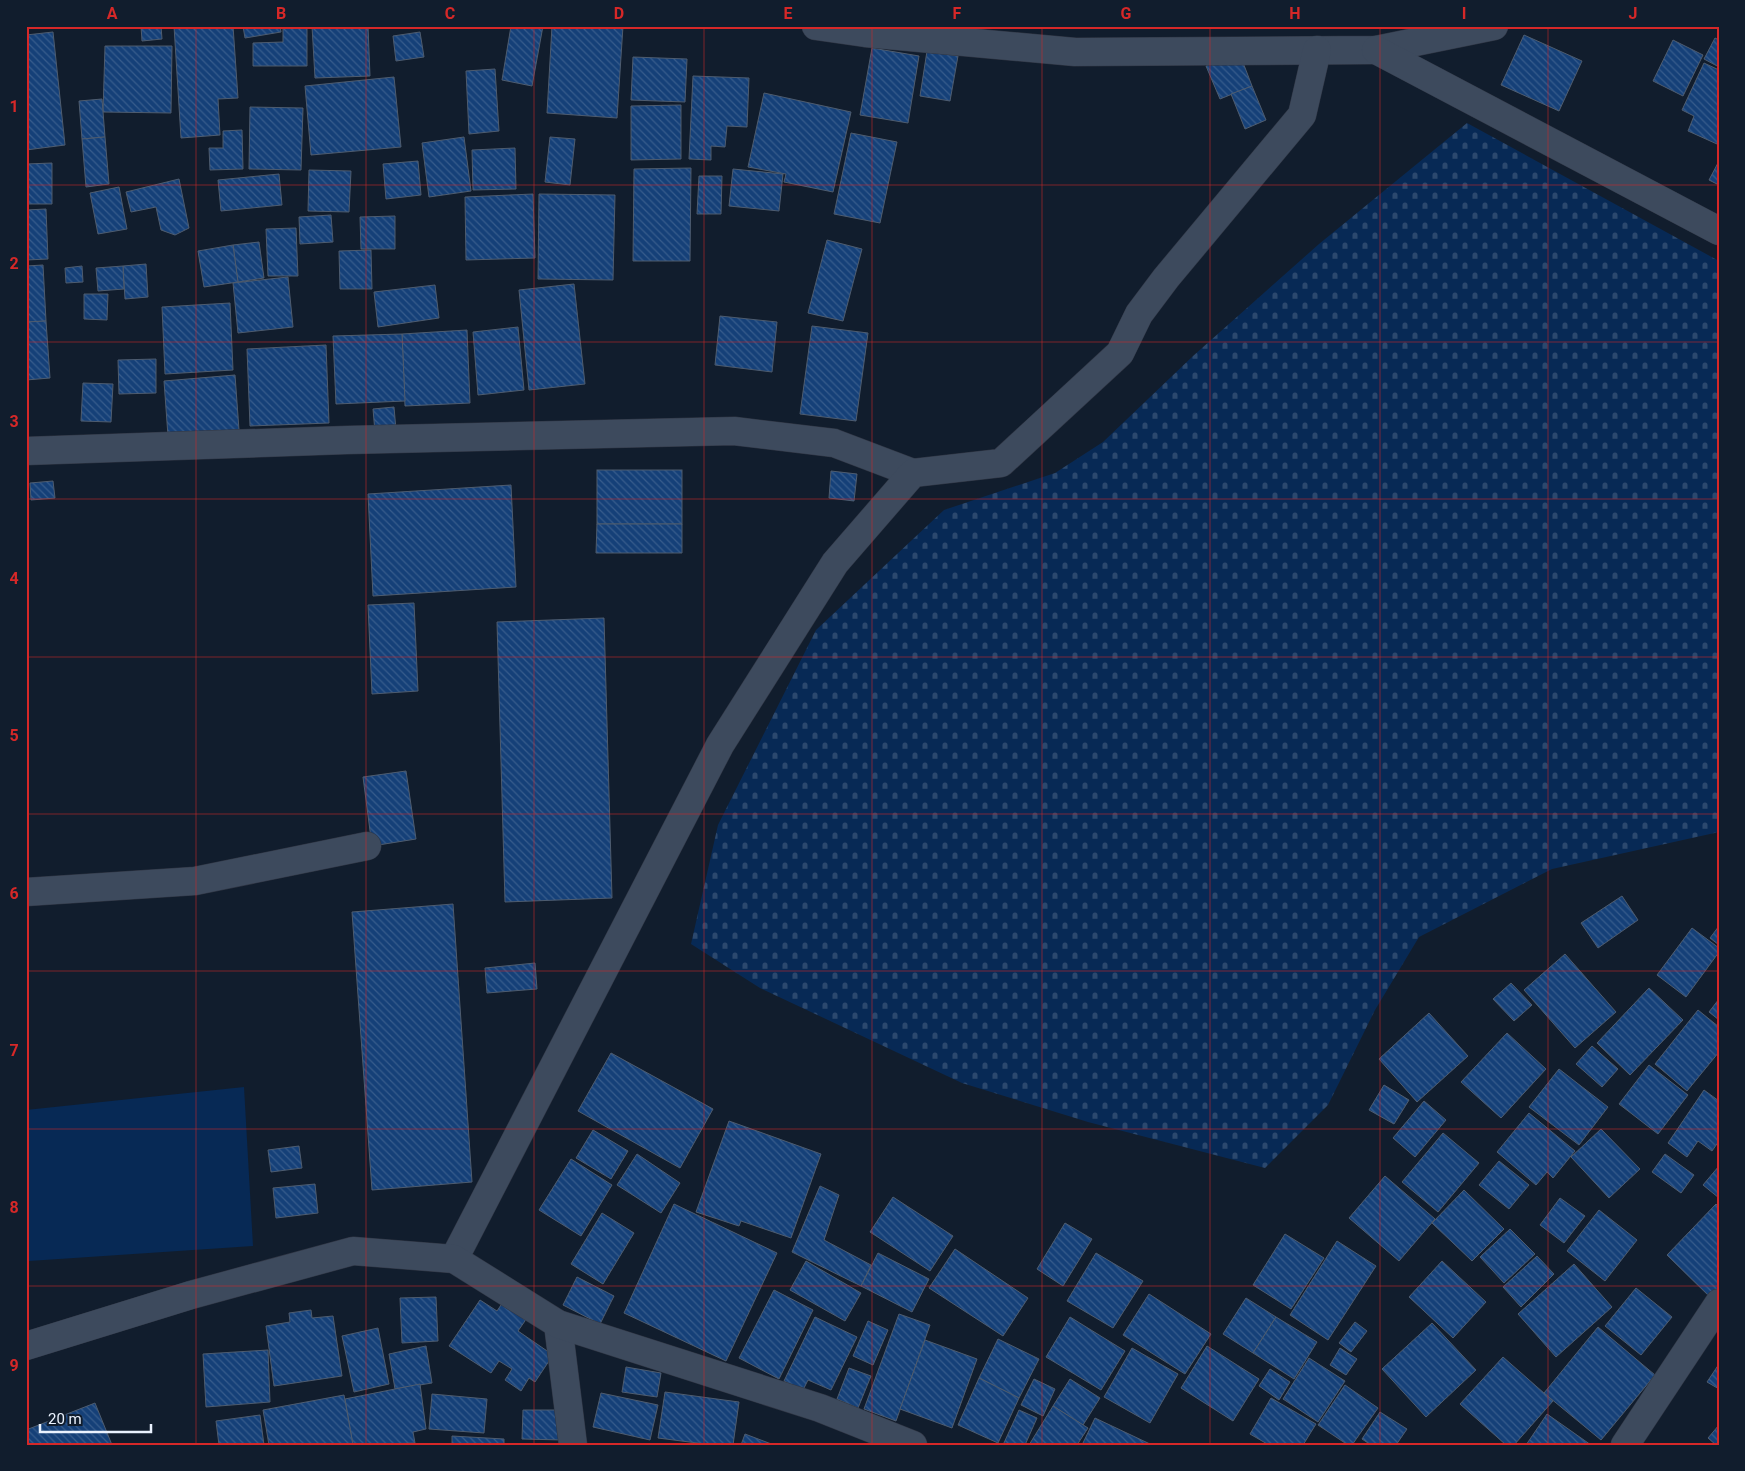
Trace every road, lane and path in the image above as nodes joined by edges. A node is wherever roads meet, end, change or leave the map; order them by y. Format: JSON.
{"nodes":[{"id":1,"x":816,"y":26,"type":"edge"},
{"id":2,"x":1494,"y":26,"type":"edge"},
{"id":3,"x":1317,"y":50,"type":"junction"},
{"id":4,"x":1376,"y":50,"type":"junction"},
{"id":5,"x":1719,"y":231,"type":"edge"},
{"id":6,"x":26,"y":452,"type":"edge"},
{"id":7,"x":914,"y":473,"type":"junction"},
{"id":8,"x":366,"y":846,"type":"dead end"},
{"id":9,"x":26,"y":892,"type":"edge"},
{"id":10,"x":454,"y":1260,"type":"junction"},
{"id":11,"x":1719,"y":1303,"type":"edge"},
{"id":12,"x":558,"y":1324,"type":"junction"},
{"id":13,"x":26,"y":1346,"type":"edge"},
{"id":14,"x":573,"y":1445,"type":"edge"},
{"id":15,"x":913,"y":1445,"type":"edge"},
{"id":16,"x":1625,"y":1445,"type":"edge"}],
"edges":[{"from":1,"to":3,"type":"street"},
{"from":2,"to":4,"type":"street"},
{"from":3,"to":4,"type":"street"},
{"from":3,"to":7,"type":"street"},
{"from":4,"to":5,"type":"street"},
{"from":6,"to":7,"type":"street"},
{"from":7,"to":10,"type":"street"},
{"from":8,"to":9,"type":"street"},
{"from":10,"to":12,"type":"street"},
{"from":10,"to":13,"type":"street"},
{"from":11,"to":16,"type":"street"},
{"from":12,"to":14,"type":"street"},
{"from":12,"to":15,"type":"street"}]}
